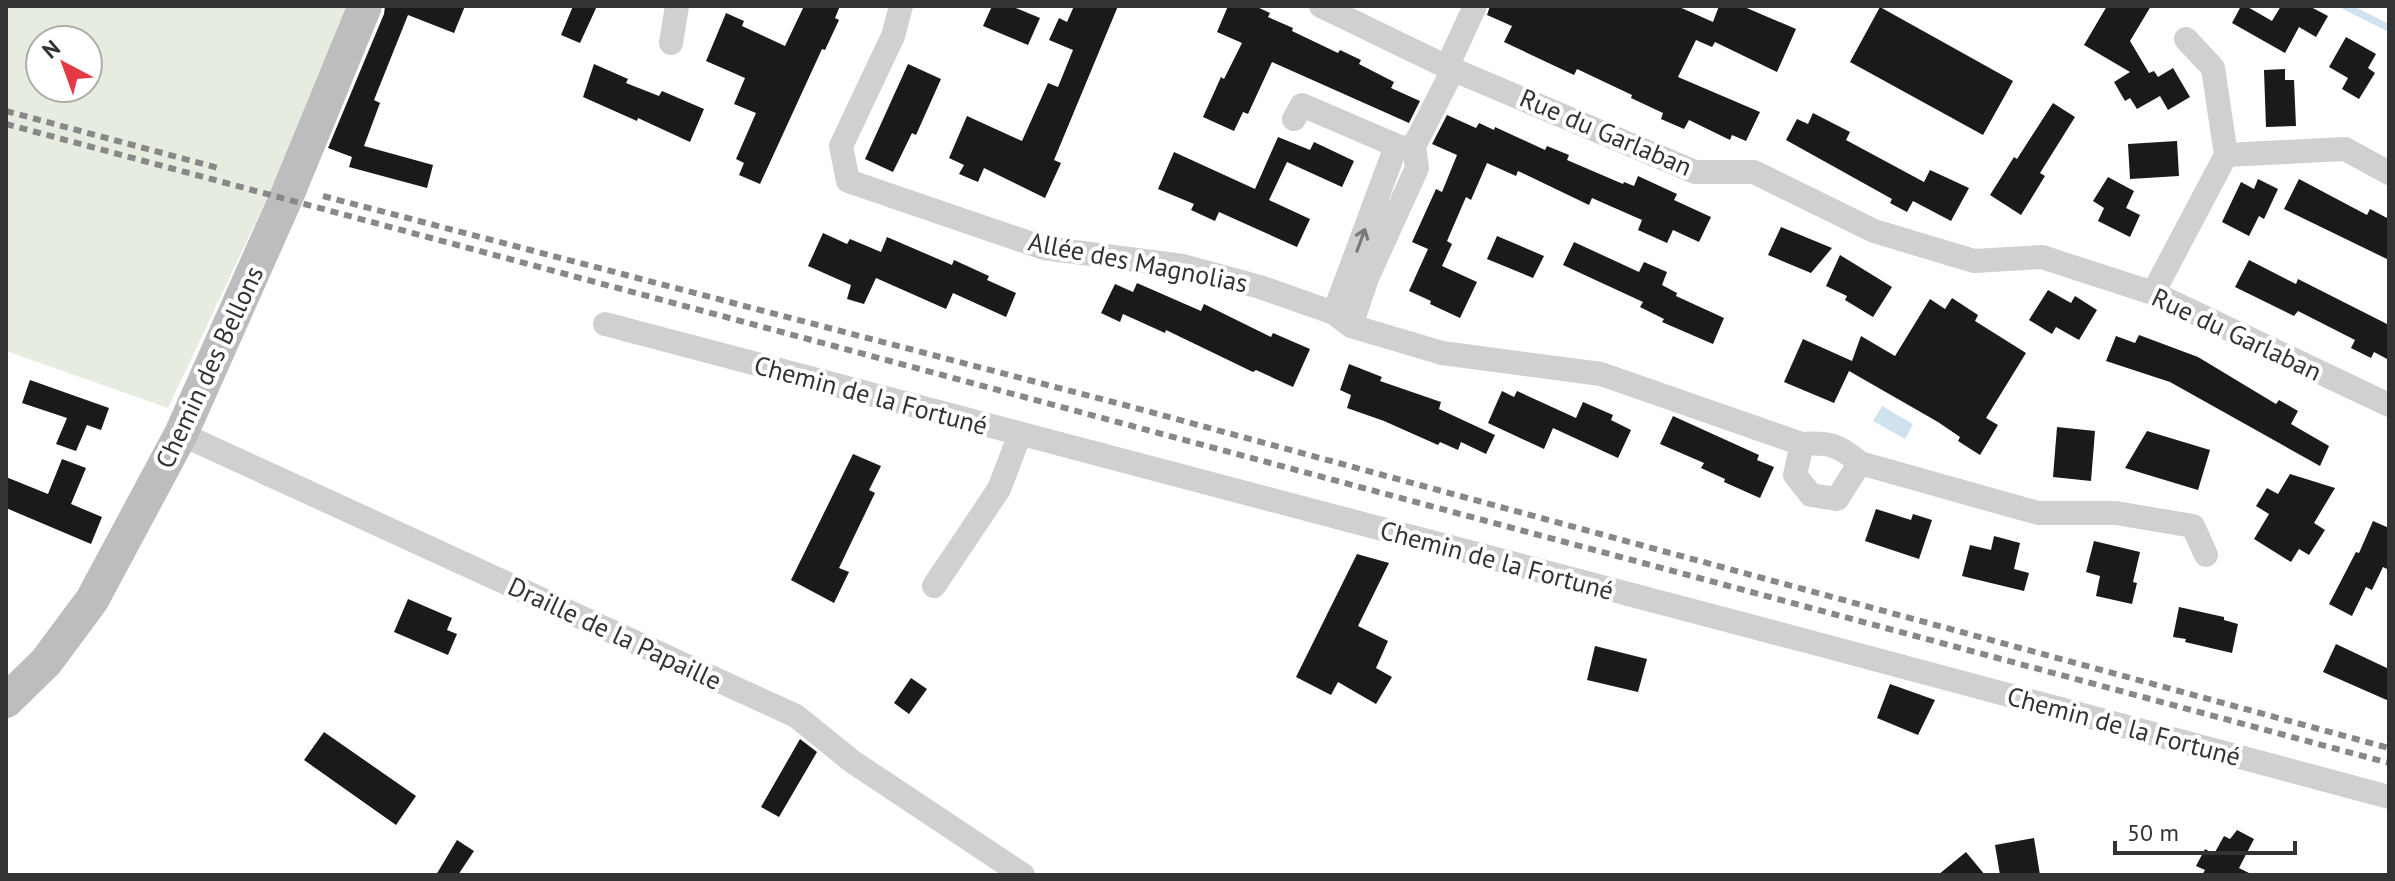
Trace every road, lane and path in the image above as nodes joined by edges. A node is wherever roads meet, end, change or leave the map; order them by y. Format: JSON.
{"nodes":[{"id":1,"x":365,"y":6,"type":"edge"},
{"id":2,"x":677,"y":6,"type":"edge"},
{"id":3,"x":901,"y":6,"type":"edge"},
{"id":4,"x":1321,"y":6,"type":"edge"},
{"id":5,"x":1475,"y":6,"type":"edge"},
{"id":6,"x":2186,"y":39,"type":"dead end"},
{"id":7,"x":671,"y":43,"type":"dead end"},
{"id":8,"x":1450,"y":68,"type":"junction"},
{"id":9,"x":1294,"y":119,"type":"dead end"},
{"id":10,"x":1408,"y":147,"type":"junction"},
{"id":11,"x":2226,"y":155,"type":"junction"},
{"id":12,"x":2389,"y":173,"type":"edge"},
{"id":13,"x":2153,"y":293,"type":"junction"},
{"id":14,"x":1342,"y":320,"type":"junction"},
{"id":15,"x":605,"y":324,"type":"dead end"},
{"id":16,"x":2389,"y":405,"type":"edge"},
{"id":17,"x":181,"y":434,"type":"junction"},
{"id":18,"x":1020,"y":434,"type":"junction"},
{"id":19,"x":1802,"y":444,"type":"junction"},
{"id":20,"x":1860,"y":463,"type":"junction"},
{"id":21,"x":2206,"y":555,"type":"dead end"},
{"id":22,"x":934,"y":586,"type":"dead end"},
{"id":23,"x":6,"y":701,"type":"edge"},
{"id":24,"x":2389,"y":797,"type":"edge"},
{"id":25,"x":1023,"y":875,"type":"edge"}],
"edges":[{"from":1,"to":17,"type":"main road","name":"Chemin des Bellons"},
{"from":2,"to":7,"type":"street"},
{"from":3,"to":14,"type":"street","name":"Allée des Magnolias"},
{"from":4,"to":8,"type":"street","name":"Rue du Garlaban"},
{"from":5,"to":8,"type":"street"},
{"from":6,"to":11,"type":"street"},
{"from":8,"to":10,"type":"street"},
{"from":8,"to":13,"type":"street","name":"Rue du Garlaban"},
{"from":9,"to":10,"type":"street"},
{"from":10,"to":14,"type":"street"},
{"from":11,"to":12,"type":"street"},
{"from":11,"to":13,"type":"street"},
{"from":13,"to":16,"type":"street","name":"Rue du Garlaban"},
{"from":14,"to":19,"type":"street","name":"Allée des Magnolias"},
{"from":15,"to":18,"type":"street","name":"Chemin de la Fortuné"},
{"from":17,"to":23,"type":"main road","name":"Chemin des Bellons"},
{"from":17,"to":25,"type":"street","name":"Draille de la Papaille"},
{"from":18,"to":22,"type":"street"},
{"from":18,"to":24,"type":"street","name":"Chemin de la Fortuné"},
{"from":19,"to":20,"type":"street","name":"Allée des Magnolias"},
{"from":19,"to":20,"type":"street"},
{"from":20,"to":21,"type":"street","name":"Allée des Magnolias"}]}
